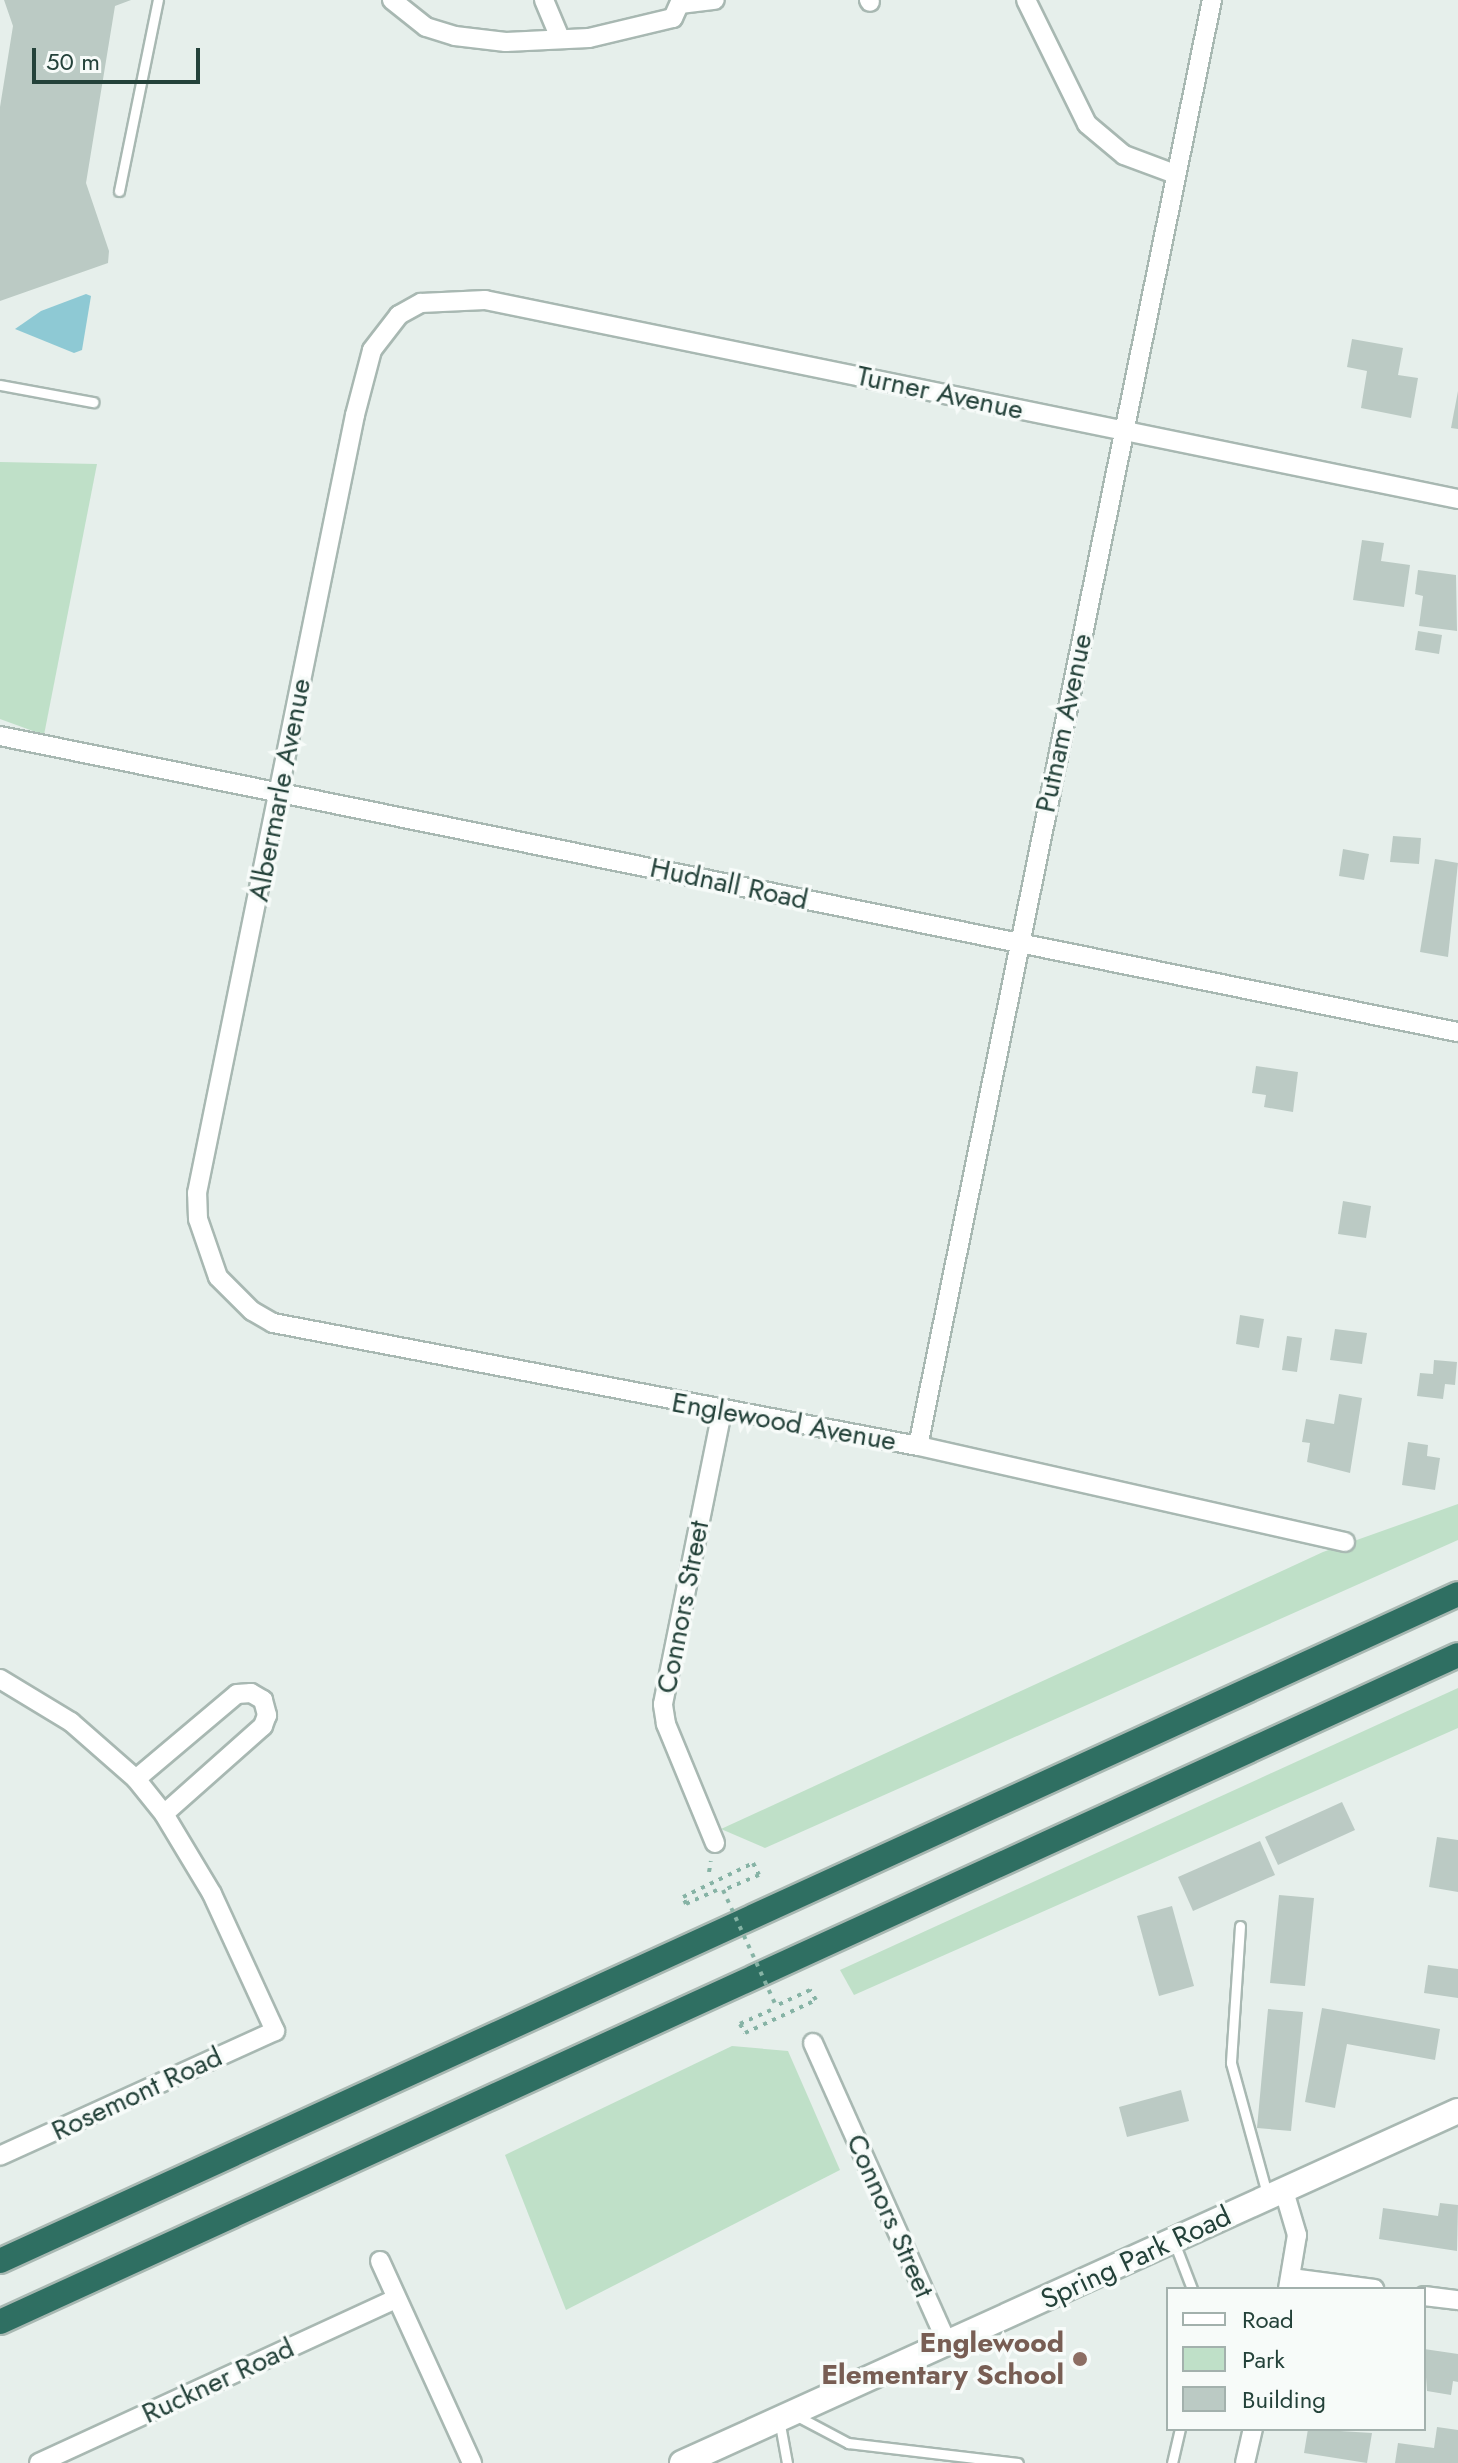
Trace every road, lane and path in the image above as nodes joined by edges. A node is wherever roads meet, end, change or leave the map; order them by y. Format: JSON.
{"nodes":[{"id":1,"x":158,"y":0,"type":"edge"},
{"id":2,"x":392,"y":0,"type":"edge"},
{"id":3,"x":544,"y":0,"type":"edge"},
{"id":4,"x":715,"y":0,"type":"edge"},
{"id":5,"x":1026,"y":0,"type":"edge"},
{"id":6,"x":1212,"y":0,"type":"edge"},
{"id":7,"x":680,"y":2,"type":"edge"},
{"id":8,"x":560,"y":38,"type":"junction"},
{"id":9,"x":1175,"y":174,"type":"junction"},
{"id":10,"x":119,"y":191,"type":"dead end"},
{"id":11,"x":421,"y":303,"type":"joint"},
{"id":12,"x":0,"y":385,"type":"edge"},
{"id":13,"x":93,"y":402,"type":"dead end"},
{"id":14,"x":1123,"y":430,"type":"junction"},
{"id":15,"x":1458,"y":499,"type":"edge"},
{"id":16,"x":0,"y":736,"type":"edge"},
{"id":17,"x":280,"y":792,"type":"junction"},
{"id":18,"x":1019,"y":942,"type":"junction"},
{"id":19,"x":1458,"y":1032,"type":"edge"},
{"id":20,"x":231,"y":1293,"type":"joint"},
{"id":21,"x":722,"y":1411,"type":"junction"},
{"id":22,"x":918,"y":1446,"type":"junction"},
{"id":23,"x":1345,"y":1542,"type":"dead end"},
{"id":24,"x":1458,"y":1594,"type":"edge"},
{"id":25,"x":1458,"y":1655,"type":"edge"},
{"id":26,"x":0,"y":1679,"type":"edge"},
{"id":27,"x":136,"y":1779,"type":"junction"},
{"id":28,"x":164,"y":1814,"type":"junction"},
{"id":29,"x":715,"y":1843,"type":"dead end"},
{"id":30,"x":720,"y":1890,"type":"junction"},
{"id":31,"x":1240,"y":1926,"type":"dead end"},
{"id":32,"x":774,"y":2008,"type":"junction"},
{"id":33,"x":813,"y":2043,"type":"dead end"},
{"id":34,"x":1458,"y":2111,"type":"edge"},
{"id":35,"x":0,"y":2156,"type":"edge"},
{"id":36,"x":1276,"y":2194,"type":"junction"},
{"id":37,"x":1174,"y":2242,"type":"junction"},
{"id":38,"x":0,"y":2261,"type":"edge"},
{"id":39,"x":380,"y":2261,"type":"dead end"},
{"id":40,"x":1290,"y":2284,"type":"edge"},
{"id":41,"x":1191,"y":2287,"type":"edge"},
{"id":42,"x":1340,"y":2287,"type":"edge"},
{"id":43,"x":1426,"y":2296,"type":"edge"},
{"id":44,"x":396,"y":2299,"type":"junction"},
{"id":45,"x":1458,"y":2300,"type":"edge"},
{"id":46,"x":0,"y":2322,"type":"edge"},
{"id":47,"x":948,"y":2345,"type":"junction"},
{"id":48,"x":785,"y":2415,"type":"junction"},
{"id":49,"x":1180,"y":2431,"type":"edge"},
{"id":50,"x":1253,"y":2431,"type":"edge"},
{"id":51,"x":39,"y":2463,"type":"edge"},
{"id":52,"x":472,"y":2463,"type":"edge"},
{"id":53,"x":682,"y":2463,"type":"edge"},
{"id":54,"x":787,"y":2463,"type":"edge"},
{"id":55,"x":1018,"y":2463,"type":"edge"},
{"id":56,"x":1172,"y":2463,"type":"edge"},
{"id":57,"x":1245,"y":2463,"type":"edge"}],
"edges":[{"from":1,"to":10,"type":"lane"},
{"from":2,"to":8,"type":"street"},
{"from":3,"to":8,"type":"street"},
{"from":4,"to":7,"type":"street"},
{"from":5,"to":9,"type":"street"},
{"from":6,"to":9,"type":"street","name":"Putnam Avenue"},
{"from":7,"to":8,"type":"street"},
{"from":9,"to":14,"type":"street","name":"Putnam Avenue"},
{"from":11,"to":14,"type":"street","name":"Turner Avenue"},
{"from":11,"to":17,"type":"street","name":"Albermarle Avenue"},
{"from":12,"to":13,"type":"lane"},
{"from":14,"to":15,"type":"street","name":"Turner Avenue"},
{"from":14,"to":18,"type":"street","name":"Putnam Avenue"},
{"from":16,"to":17,"type":"street","name":"Hudnall Road"},
{"from":17,"to":18,"type":"street","name":"Hudnall Road"},
{"from":17,"to":20,"type":"street","name":"Albermarle Avenue"},
{"from":18,"to":19,"type":"street","name":"Hudnall Road"},
{"from":18,"to":22,"type":"street","name":"Putnam Avenue"},
{"from":20,"to":21,"type":"street","name":"Englewood Avenue"},
{"from":21,"to":22,"type":"street","name":"Englewood Avenue"},
{"from":21,"to":29,"type":"street","name":"Connors Street"},
{"from":22,"to":23,"type":"street","name":"Englewood Avenue"},
{"from":24,"to":38,"type":"highway"},
{"from":25,"to":46,"type":"highway"},
{"from":26,"to":27,"type":"street"},
{"from":27,"to":28,"type":"street"},
{"from":27,"to":28,"type":"street"},
{"from":28,"to":35,"type":"street","name":"Rosemont Road"},
{"from":30,"to":30,"type":"path"},
{"from":30,"to":32,"type":"path","bridge":true},
{"from":31,"to":36,"type":"lane"},
{"from":32,"to":32,"type":"path"},
{"from":33,"to":47,"type":"street","name":"Connors Street"},
{"from":34,"to":36,"type":"main road","name":"Spring Park Road"},
{"from":36,"to":37,"type":"main road","name":"Spring Park Road"},
{"from":36,"to":40,"type":"street"},
{"from":37,"to":41,"type":"lane"},
{"from":37,"to":47,"type":"main road","name":"Spring Park Road"},
{"from":39,"to":44,"type":"street"},
{"from":40,"to":42,"type":"street"},
{"from":43,"to":45,"type":"street"},
{"from":44,"to":51,"type":"street","name":"Ruckner Road"},
{"from":44,"to":52,"type":"street"},
{"from":47,"to":48,"type":"main road","name":"Spring Park Road"},
{"from":48,"to":53,"type":"main road","name":"Spring Park Road"},
{"from":48,"to":54,"type":"lane"},
{"from":48,"to":55,"type":"lane"},
{"from":49,"to":56,"type":"lane"},
{"from":50,"to":57,"type":"street"}]}
